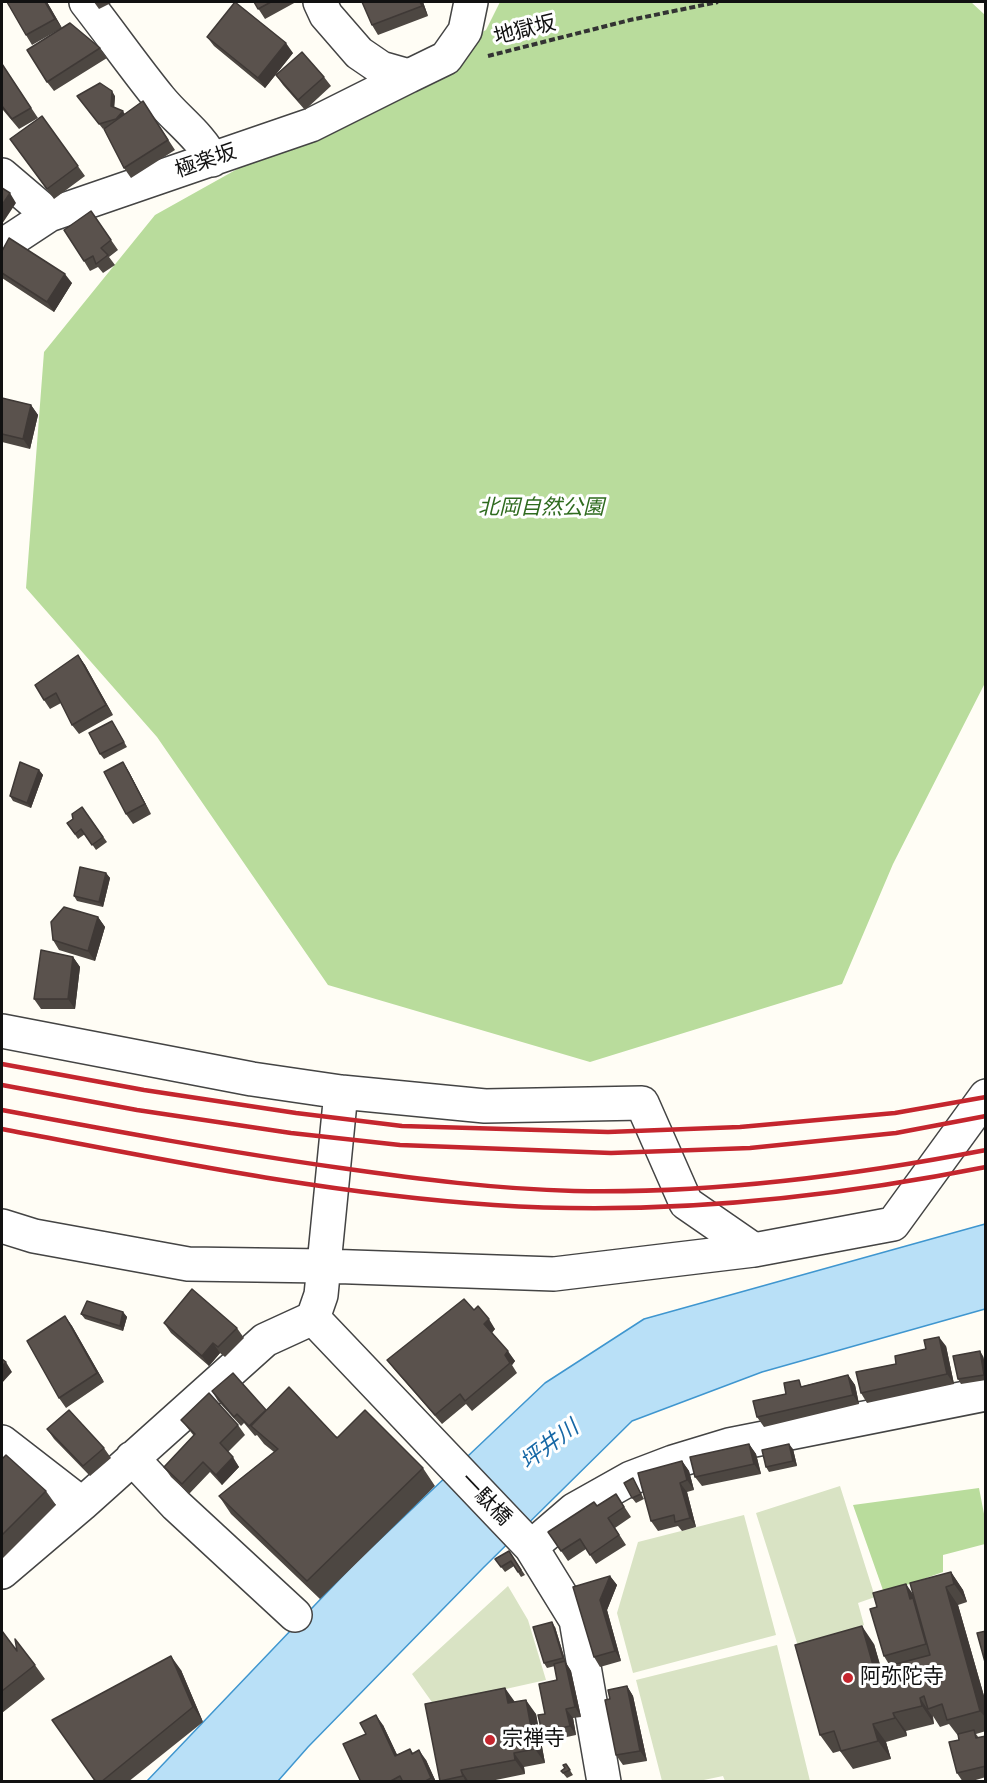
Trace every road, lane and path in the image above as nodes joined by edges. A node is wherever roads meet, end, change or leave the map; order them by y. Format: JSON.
{"nodes":[{"id":1,"x":86,"y":2,"type":"edge"},
{"id":2,"x":320,"y":2,"type":"edge"},
{"id":3,"x":471,"y":2,"type":"edge"},
{"id":4,"x":717,"y":2,"type":"edge"},
{"id":5,"x":446,"y":58,"type":"junction"},
{"id":6,"x":409,"y":76,"type":"junction"},
{"id":7,"x":212,"y":160,"type":"junction"},
{"id":8,"x":2,"y":175,"type":"edge"},
{"id":9,"x":49,"y":215,"type":"junction"},
{"id":10,"x":2,"y":246,"type":"edge"},
{"id":11,"x":2,"y":1031,"type":"edge"},
{"id":12,"x":341,"y":1092,"type":"junction"},
{"id":13,"x":986,"y":1096,"type":"edge"},
{"id":14,"x":2,"y":1226,"type":"edge"},
{"id":15,"x":754,"y":1250,"type":"junction"},
{"id":16,"x":324,"y":1266,"type":"junction"},
{"id":17,"x":313,"y":1318,"type":"junction"},
{"id":18,"x":986,"y":1394,"type":"edge"},
{"id":19,"x":2,"y":1442,"type":"edge"},
{"id":20,"x":132,"y":1458,"type":"junction"},
{"id":21,"x":82,"y":1504,"type":"junction"},
{"id":22,"x":531,"y":1547,"type":"junction"},
{"id":23,"x":2,"y":1572,"type":"edge"},
{"id":24,"x":295,"y":1615,"type":"dead end"},
{"id":25,"x":604,"y":1782,"type":"edge"}],
"edges":[{"from":1,"to":7,"type":"street"},
{"from":2,"to":6,"type":"street"},
{"from":3,"to":5,"type":"street"},
{"from":4,"to":5,"type":"path","name":"地獄坂"},
{"from":5,"to":6,"type":"street","name":"極楽坂"},
{"from":6,"to":7,"type":"street","name":"極楽坂"},
{"from":7,"to":9,"type":"street","name":"極楽坂"},
{"from":8,"to":9,"type":"street"},
{"from":9,"to":10,"type":"street","name":"極楽坂"},
{"from":11,"to":12,"type":"street"},
{"from":12,"to":15,"type":"street"},
{"from":12,"to":16,"type":"street"},
{"from":13,"to":15,"type":"street"},
{"from":14,"to":16,"type":"street"},
{"from":15,"to":16,"type":"street"},
{"from":16,"to":17,"type":"street"},
{"from":17,"to":20,"type":"street"},
{"from":17,"to":22,"type":"street","name":"一駄橋"},
{"from":18,"to":22,"type":"street"},
{"from":19,"to":21,"type":"street"},
{"from":20,"to":21,"type":"street"},
{"from":20,"to":24,"type":"street"},
{"from":21,"to":23,"type":"street"},
{"from":22,"to":25,"type":"street","name":"一駄橋"}]}
